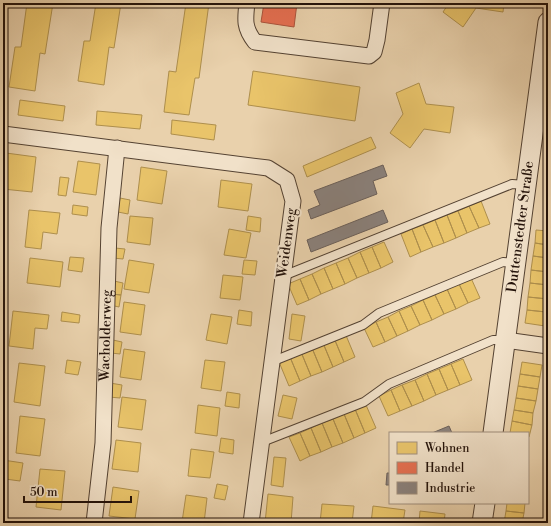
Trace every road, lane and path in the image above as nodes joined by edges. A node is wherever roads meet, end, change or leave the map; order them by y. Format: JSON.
{"nodes":[{"id":1,"x":247,"y":3,"type":"edge"},
{"id":2,"x":382,"y":3,"type":"edge"},
{"id":3,"x":548,"y":22,"type":"edge"},
{"id":4,"x":544,"y":88,"type":"edge"},
{"id":5,"x":3,"y":134,"type":"edge"},
{"id":6,"x":117,"y":148,"type":"junction"},
{"id":7,"x":526,"y":185,"type":"junction"},
{"id":8,"x":515,"y":263,"type":"junction"},
{"id":9,"x":283,"y":276,"type":"junction"},
{"id":10,"x":505,"y":340,"type":"junction"},
{"id":11,"x":548,"y":346,"type":"edge"},
{"id":12,"x":271,"y":362,"type":"junction"},
{"id":13,"x":493,"y":432,"type":"edge"},
{"id":14,"x":262,"y":442,"type":"junction"},
{"id":15,"x":485,"y":504,"type":"edge"},
{"id":16,"x":94,"y":523,"type":"edge"},
{"id":17,"x":251,"y":523,"type":"edge"},
{"id":18,"x":482,"y":523,"type":"edge"}],
"edges":[{"from":1,"to":2,"type":"street"},
{"from":3,"to":4,"type":"street","name":"Duttenstedter Straße"},
{"from":4,"to":7,"type":"street","name":"Duttenstedter Straße"},
{"from":5,"to":6,"type":"street","name":"Weidenweg"},
{"from":6,"to":9,"type":"street","name":"Weidenweg"},
{"from":6,"to":16,"type":"street","name":"Wacholderweg"},
{"from":7,"to":8,"type":"street","name":"Duttenstedter Straße"},
{"from":7,"to":9,"type":"lane"},
{"from":8,"to":10,"type":"street","name":"Duttenstedter Straße"},
{"from":8,"to":12,"type":"lane"},
{"from":9,"to":12,"type":"street","name":"Weidenweg"},
{"from":10,"to":11,"type":"street"},
{"from":10,"to":13,"type":"street","name":"Duttenstedter Straße"},
{"from":10,"to":14,"type":"lane"},
{"from":12,"to":14,"type":"street","name":"Weidenweg"},
{"from":14,"to":17,"type":"street","name":"Weidenweg"},
{"from":15,"to":18,"type":"street"}]}
